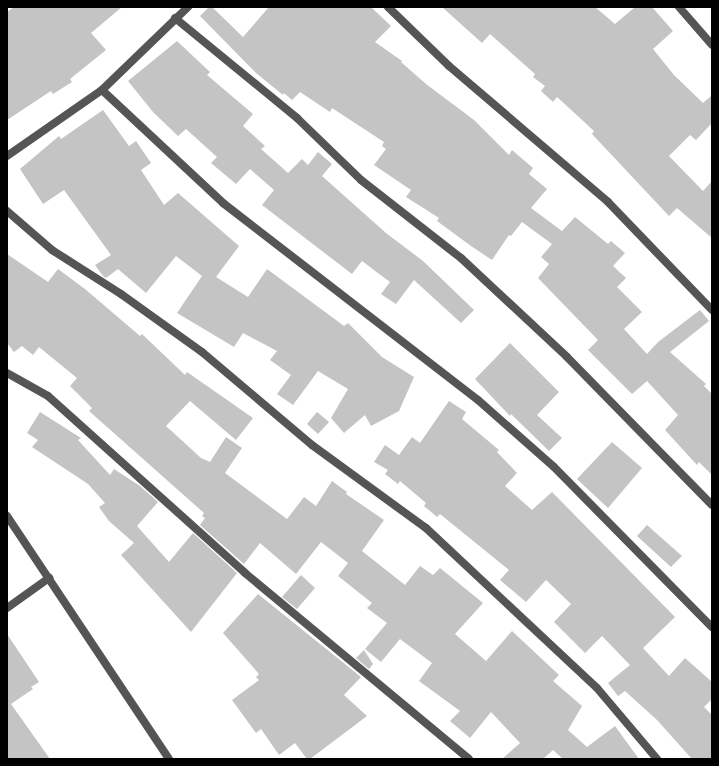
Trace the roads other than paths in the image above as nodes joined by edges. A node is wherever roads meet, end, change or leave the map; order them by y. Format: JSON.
{"nodes":[{"id":1,"x":188,"y":7,"type":"edge"},
{"id":2,"x":388,"y":7,"type":"edge"},
{"id":3,"x":679,"y":7,"type":"edge"},
{"id":4,"x":175,"y":18,"type":"junction"},
{"id":5,"x":712,"y":45,"type":"edge"},
{"id":6,"x":102,"y":90,"type":"junction"},
{"id":7,"x":7,"y":156,"type":"edge"},
{"id":8,"x":7,"y":211,"type":"edge"},
{"id":9,"x":712,"y":310,"type":"edge"},
{"id":10,"x":7,"y":373,"type":"edge"},
{"id":11,"x":712,"y":504,"type":"edge"},
{"id":12,"x":7,"y":516,"type":"edge"},
{"id":13,"x":49,"y":578,"type":"junction"},
{"id":14,"x":7,"y":608,"type":"edge"},
{"id":15,"x":712,"y":627,"type":"edge"},
{"id":16,"x":169,"y":759,"type":"edge"},
{"id":17,"x":469,"y":759,"type":"edge"},
{"id":18,"x":657,"y":759,"type":"edge"}],
"edges":[{"from":1,"to":4,"type":"street"},
{"from":2,"to":9,"type":"street"},
{"from":3,"to":5,"type":"street"},
{"from":4,"to":6,"type":"street"},
{"from":4,"to":11,"type":"street"},
{"from":6,"to":7,"type":"street"},
{"from":6,"to":15,"type":"street"},
{"from":8,"to":18,"type":"street"},
{"from":10,"to":17,"type":"street"},
{"from":12,"to":13,"type":"street"},
{"from":13,"to":14,"type":"street"},
{"from":13,"to":16,"type":"street"}]}
